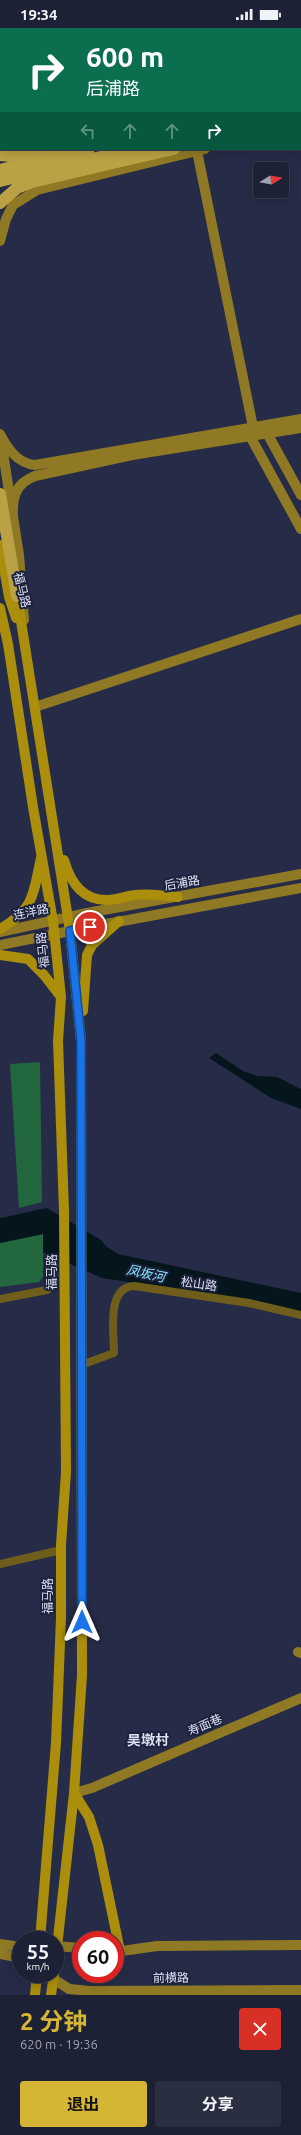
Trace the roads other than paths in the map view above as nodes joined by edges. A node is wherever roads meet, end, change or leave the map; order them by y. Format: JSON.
{"nodes":[{"id":1,"x":15,"y":150,"type":"edge"},
{"id":2,"x":44,"y":150,"type":"edge"},
{"id":3,"x":85,"y":150,"type":"edge"},
{"id":4,"x":130,"y":150,"type":"edge"},
{"id":5,"x":170,"y":150,"type":"edge"},
{"id":6,"x":201,"y":150,"type":"edge"},
{"id":7,"x":0,"y":155,"type":"edge"},
{"id":8,"x":0,"y":160,"type":"edge"},
{"id":9,"x":0,"y":170,"type":"edge"},
{"id":10,"x":0,"y":176,"type":"edge"},
{"id":11,"x":0,"y":181,"type":"edge"},
{"id":12,"x":0,"y":190,"type":"edge"},
{"id":13,"x":37,"y":190,"type":"junction"},
{"id":14,"x":0,"y":194,"type":"edge"},
{"id":15,"x":0,"y":203,"type":"edge"},
{"id":16,"x":0,"y":241,"type":"edge"},
{"id":17,"x":301,"y":419,"type":"edge"},
{"id":18,"x":301,"y":428,"type":"edge"},
{"id":19,"x":252,"y":431,"type":"junction"},
{"id":20,"x":267,"y":433,"type":"junction"},
{"id":21,"x":0,"y":435,"type":"edge"},
{"id":22,"x":0,"y":494,"type":"edge"},
{"id":23,"x":301,"y":495,"type":"edge"},
{"id":24,"x":13,"y":516,"type":"junction"},
{"id":25,"x":301,"y":529,"type":"edge"},
{"id":26,"x":0,"y":544,"type":"edge"},
{"id":27,"x":17,"y":596,"type":"joint"},
{"id":28,"x":0,"y":608,"type":"edge"},
{"id":29,"x":0,"y":619,"type":"edge"},
{"id":30,"x":301,"y":619,"type":"edge"},
{"id":31,"x":25,"y":640,"type":"junction"},
{"id":32,"x":8,"y":644,"type":"junction"},
{"id":33,"x":35,"y":707,"type":"junction"},
{"id":34,"x":55,"y":833,"type":"junction"},
{"id":35,"x":42,"y":852,"type":"junction"},
{"id":36,"x":301,"y":874,"type":"edge"},
{"id":37,"x":301,"y":888,"type":"edge"},
{"id":38,"x":178,"y":897,"type":"junction"},
{"id":39,"x":68,"y":918,"type":"junction"},
{"id":40,"x":52,"y":921,"type":"junction"},
{"id":41,"x":119,"y":921,"type":"junction"},
{"id":42,"x":0,"y":928,"type":"edge"},
{"id":43,"x":70,"y":931,"type":"junction"},
{"id":44,"x":0,"y":932,"type":"edge"},
{"id":45,"x":54,"y":933,"type":"junction"},
{"id":46,"x":0,"y":945,"type":"edge"},
{"id":47,"x":0,"y":955,"type":"edge"},
{"id":48,"x":61,"y":997,"type":"junction"},
{"id":49,"x":81,"y":1041,"type":"junction"},
{"id":50,"x":47,"y":1290,"type":"dead end"},
{"id":51,"x":0,"y":1299,"type":"edge"},
{"id":52,"x":301,"y":1315,"type":"edge"},
{"id":53,"x":81,"y":1365,"type":"junction"},
{"id":54,"x":61,"y":1550,"type":"junction"},
{"id":55,"x":0,"y":1564,"type":"edge"},
{"id":56,"x":301,"y":1698,"type":"edge"},
{"id":57,"x":74,"y":1793,"type":"junction"},
{"id":58,"x":41,"y":1931,"type":"edge"},
{"id":59,"x":58,"y":1931,"type":"edge"},
{"id":60,"x":114,"y":1931,"type":"edge"},
{"id":61,"x":0,"y":1944,"type":"edge"},
{"id":62,"x":301,"y":1945,"type":"edge"},
{"id":63,"x":12,"y":1946,"type":"edge"},
{"id":64,"x":124,"y":1951,"type":"edge"},
{"id":65,"x":0,"y":1954,"type":"edge"},
{"id":66,"x":12,"y":1956,"type":"edge"},
{"id":67,"x":36,"y":1983,"type":"edge"},
{"id":68,"x":51,"y":1983,"type":"edge"},
{"id":69,"x":61,"y":1983,"type":"edge"},
{"id":70,"x":301,"y":1990,"type":"edge"},
{"id":71,"x":35,"y":1995,"type":"edge"},
{"id":72,"x":51,"y":1995,"type":"edge"}],
"edges":[{"from":1,"to":8,"type":"main road"},
{"from":2,"to":7,"type":"highway","bridge":true},
{"from":3,"to":9,"type":"highway"},
{"from":4,"to":11,"type":"highway","bridge":true},
{"from":5,"to":15,"type":"highway","bridge":true},
{"from":6,"to":13,"type":"main road"},
{"from":6,"to":19,"type":"main road"},
{"from":10,"to":12,"type":"main road"},
{"from":13,"to":14,"type":"main road"},
{"from":13,"to":16,"type":"main road"},
{"from":17,"to":19,"type":"main road"},
{"from":18,"to":20,"type":"main road"},
{"from":19,"to":20,"type":"main road"},
{"from":19,"to":21,"type":"main road"},
{"from":19,"to":24,"type":"main road"},
{"from":19,"to":25,"type":"main road"},
{"from":20,"to":23,"type":"main road"},
{"from":21,"to":24,"type":"main road"},
{"from":22,"to":27,"type":"highway"},
{"from":24,"to":31,"type":"main road"},
{"from":26,"to":31,"type":"main road","name":"福马路"},
{"from":27,"to":31,"type":"main road","name":"福马路"},
{"from":28,"to":32,"type":"main road","name":"福马路"},
{"from":29,"to":32,"type":"main road"},
{"from":30,"to":33,"type":"main road"},
{"from":31,"to":33,"type":"main road","name":"福马路"},
{"from":32,"to":35,"type":"main road","name":"福马路"},
{"from":33,"to":34,"type":"main road","name":"福马路"},
{"from":34,"to":38,"type":"main road"},
{"from":34,"to":39,"type":"main road","name":"福马路"},
{"from":35,"to":40,"type":"main road","name":"福马路"},
{"from":35,"to":42,"type":"main road"},
{"from":36,"to":38,"type":"main road","name":"后浦路"},
{"from":37,"to":41,"type":"main road"},
{"from":38,"to":39,"type":"main road","name":"后浦路"},
{"from":39,"to":40,"type":"main road","name":"连洋路"},
{"from":39,"to":43,"type":"main road","name":"福马路"},
{"from":40,"to":44,"type":"main road","name":"连洋路"},
{"from":40,"to":45,"type":"main road","name":"福马路"},
{"from":41,"to":43,"type":"main road"},
{"from":41,"to":49,"type":"main road"},
{"from":43,"to":45,"type":"main road"},
{"from":43,"to":49,"type":"main road","name":"福马路"},
{"from":45,"to":46,"type":"main road"},
{"from":45,"to":48,"type":"main road","name":"福马路"},
{"from":47,"to":48,"type":"main road"},
{"from":48,"to":54,"type":"main road","name":"福马路"},
{"from":49,"to":53,"type":"main road","name":"福马路"},
{"from":50,"to":51,"type":"street"},
{"from":52,"to":53,"type":"street","name":"松山路"},
{"from":53,"to":57,"type":"main road","name":"福马路"},
{"from":54,"to":55,"type":"street"},
{"from":54,"to":58,"type":"main road","name":"福马路"},
{"from":56,"to":57,"type":"main road","name":"寿面巷"},
{"from":57,"to":59,"type":"main road","name":"福马路"},
{"from":57,"to":60,"type":"main road"},
{"from":61,"to":63,"type":"main road"},
{"from":62,"to":64,"type":"main road"},
{"from":65,"to":66,"type":"main road"},
{"from":67,"to":71,"type":"main road"},
{"from":68,"to":72,"type":"main road"},
{"from":69,"to":70,"type":"main road","name":"前横路"}]}
